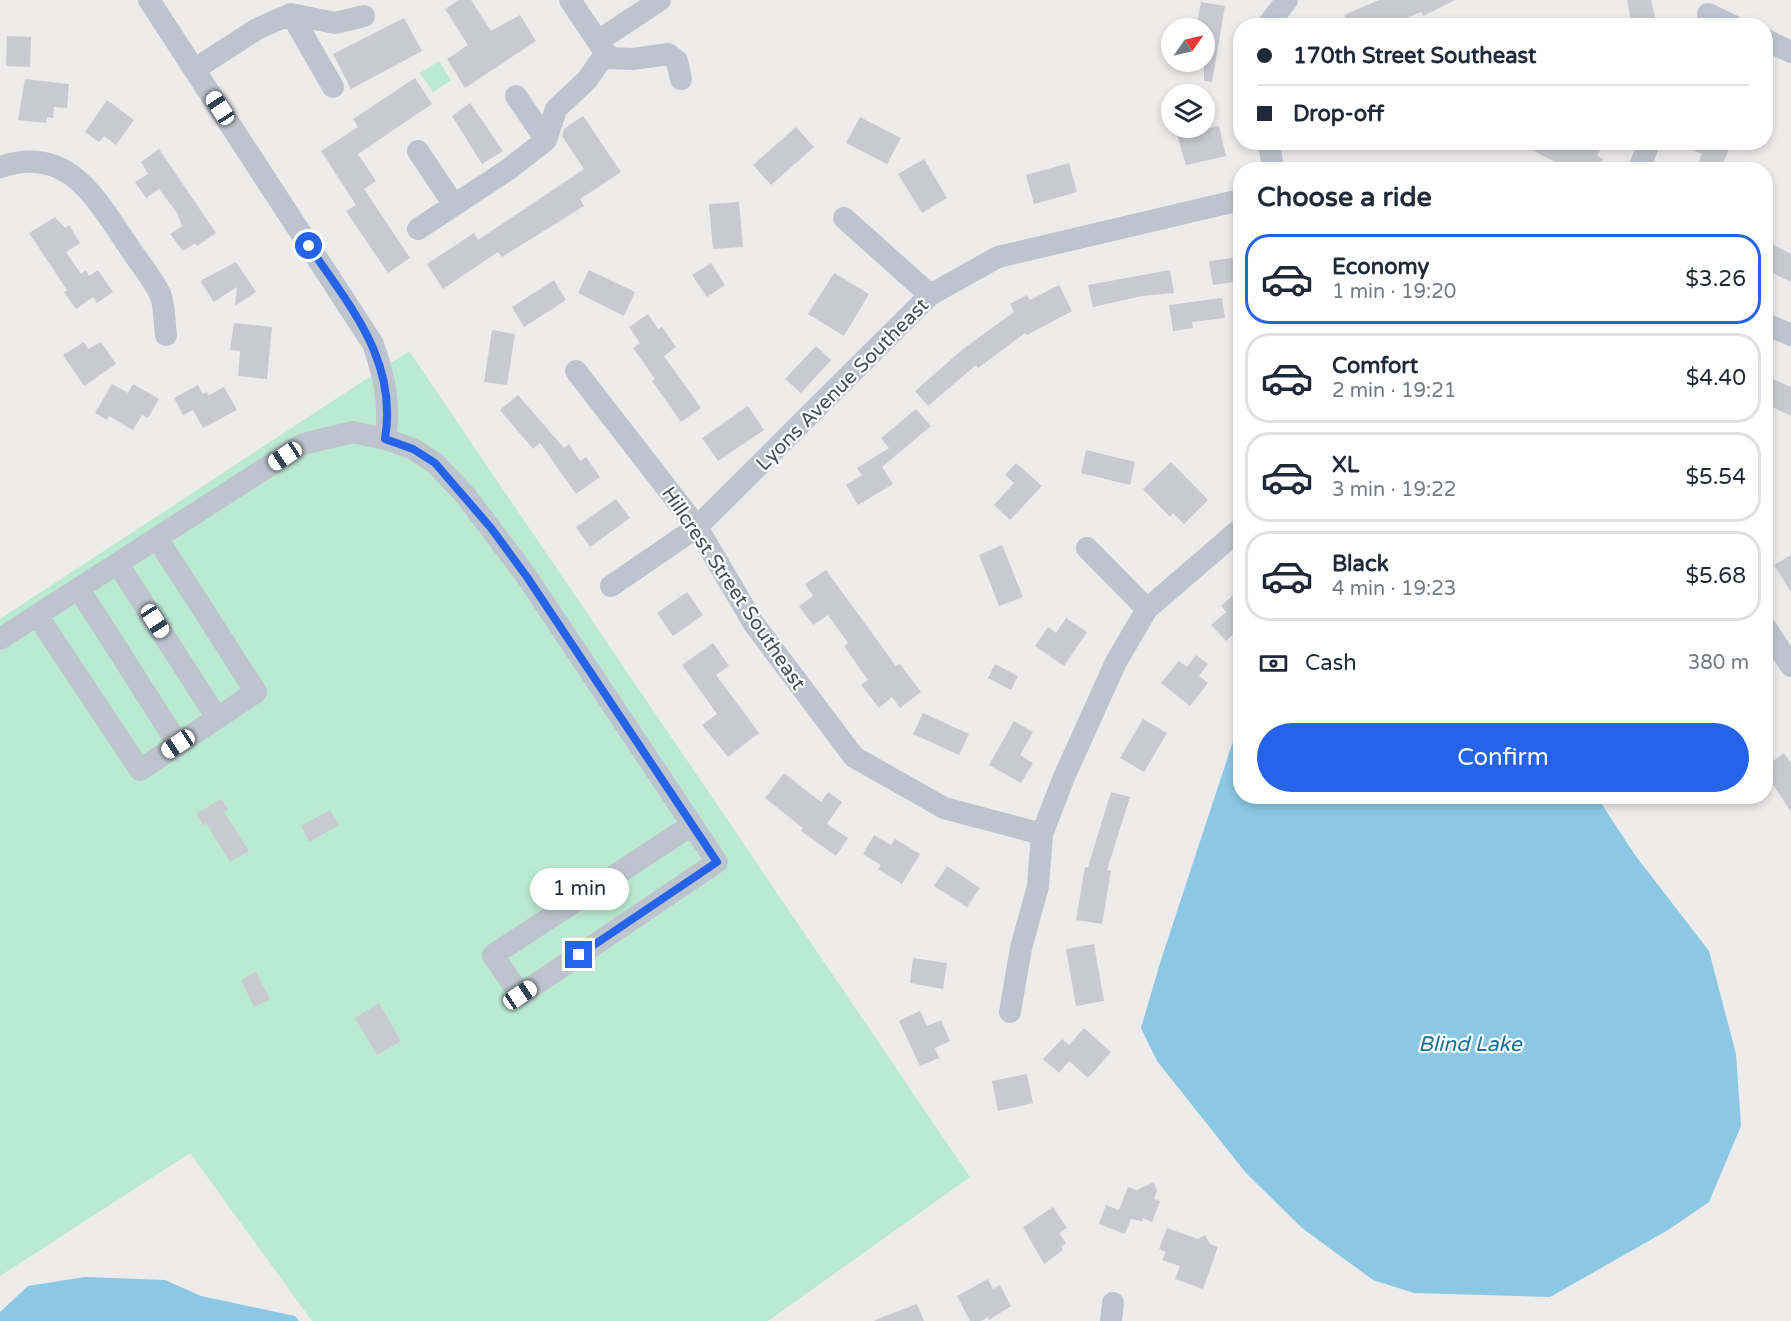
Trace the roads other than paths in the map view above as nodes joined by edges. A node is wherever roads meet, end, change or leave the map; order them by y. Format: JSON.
{"nodes":[{"id":1,"x":150,"y":0,"type":"edge"},
{"id":2,"x":570,"y":0,"type":"edge"},
{"id":3,"x":660,"y":0,"type":"edge"},
{"id":4,"x":1282,"y":1,"type":"edge"},
{"id":5,"x":291,"y":14,"type":"junction"},
{"id":6,"x":364,"y":16,"type":"dead end"},
{"id":7,"x":1272,"y":18,"type":"edge"},
{"id":8,"x":1773,"y":43,"type":"edge"},
{"id":9,"x":604,"y":51,"type":"junction"},
{"id":10,"x":1791,"y":52,"type":"edge"},
{"id":11,"x":195,"y":69,"type":"junction"},
{"id":12,"x":681,"y":79,"type":"dead end"},
{"id":13,"x":333,"y":87,"type":"dead end"},
{"id":14,"x":516,"y":96,"type":"dead end"},
{"id":15,"x":546,"y":140,"type":"junction"},
{"id":16,"x":418,"y":151,"type":"dead end"},
{"id":17,"x":0,"y":167,"type":"edge"},
{"id":18,"x":1233,"y":202,"type":"edge"},
{"id":19,"x":454,"y":205,"type":"junction"},
{"id":20,"x":844,"y":218,"type":"dead end"},
{"id":21,"x":418,"y":229,"type":"dead end"},
{"id":22,"x":930,"y":295,"type":"junction"},
{"id":23,"x":1773,"y":327,"type":"edge"},
{"id":24,"x":166,"y":335,"type":"dead end"},
{"id":25,"x":1791,"y":335,"type":"edge"},
{"id":26,"x":576,"y":371,"type":"dead end"},
{"id":27,"x":385,"y":439,"type":"junction"},
{"id":28,"x":697,"y":527,"type":"junction"},
{"id":29,"x":1233,"y":535,"type":"edge"},
{"id":30,"x":157,"y":538,"type":"junction"},
{"id":31,"x":1087,"y":548,"type":"dead end"},
{"id":32,"x":118,"y":564,"type":"junction"},
{"id":33,"x":611,"y":586,"type":"dead end"},
{"id":34,"x":79,"y":589,"type":"junction"},
{"id":35,"x":1147,"y":609,"type":"junction"},
{"id":36,"x":37,"y":615,"type":"junction"},
{"id":37,"x":0,"y":639,"type":"edge"},
{"id":38,"x":1773,"y":639,"type":"edge"},
{"id":39,"x":1791,"y":666,"type":"edge"},
{"id":40,"x":217,"y":718,"type":"junction"},
{"id":41,"x":178,"y":744,"type":"junction"},
{"id":42,"x":692,"y":825,"type":"junction"},
{"id":43,"x":1042,"y":834,"type":"junction"},
{"id":44,"x":1010,"y":1012,"type":"dead end"}],
"edges":[{"from":1,"to":11,"type":"street"},
{"from":2,"to":9,"type":"street"},
{"from":3,"to":9,"type":"street"},
{"from":4,"to":7,"type":"street"},
{"from":5,"to":6,"type":"street"},
{"from":5,"to":11,"type":"street"},
{"from":5,"to":13,"type":"street"},
{"from":8,"to":10,"type":"street"},
{"from":9,"to":12,"type":"street"},
{"from":9,"to":15,"type":"street"},
{"from":11,"to":27,"type":"street"},
{"from":14,"to":15,"type":"street"},
{"from":15,"to":19,"type":"street"},
{"from":16,"to":19,"type":"street"},
{"from":17,"to":24,"type":"street"},
{"from":18,"to":22,"type":"street","name":"Lyons Avenue Southeast"},
{"from":19,"to":21,"type":"street"},
{"from":20,"to":22,"type":"street"},
{"from":22,"to":28,"type":"street","name":"Lyons Avenue Southeast"},
{"from":23,"to":25,"type":"street"},
{"from":26,"to":28,"type":"street","name":"Hillcrest Street Southeast"},
{"from":27,"to":30,"type":"street"},
{"from":27,"to":42,"type":"street"},
{"from":28,"to":33,"type":"street","name":"Lyons Avenue Southeast"},
{"from":28,"to":43,"type":"street","name":"Hillcrest Street Southeast"},
{"from":29,"to":35,"type":"street"},
{"from":30,"to":32,"type":"street"},
{"from":30,"to":40,"type":"street"},
{"from":31,"to":35,"type":"street"},
{"from":32,"to":34,"type":"street"},
{"from":32,"to":40,"type":"street"},
{"from":34,"to":36,"type":"street"},
{"from":34,"to":41,"type":"street"},
{"from":35,"to":43,"type":"street"},
{"from":36,"to":37,"type":"street"},
{"from":36,"to":41,"type":"street"},
{"from":38,"to":39,"type":"street"},
{"from":40,"to":41,"type":"street"},
{"from":42,"to":42,"type":"street"},
{"from":43,"to":44,"type":"street"}]}
